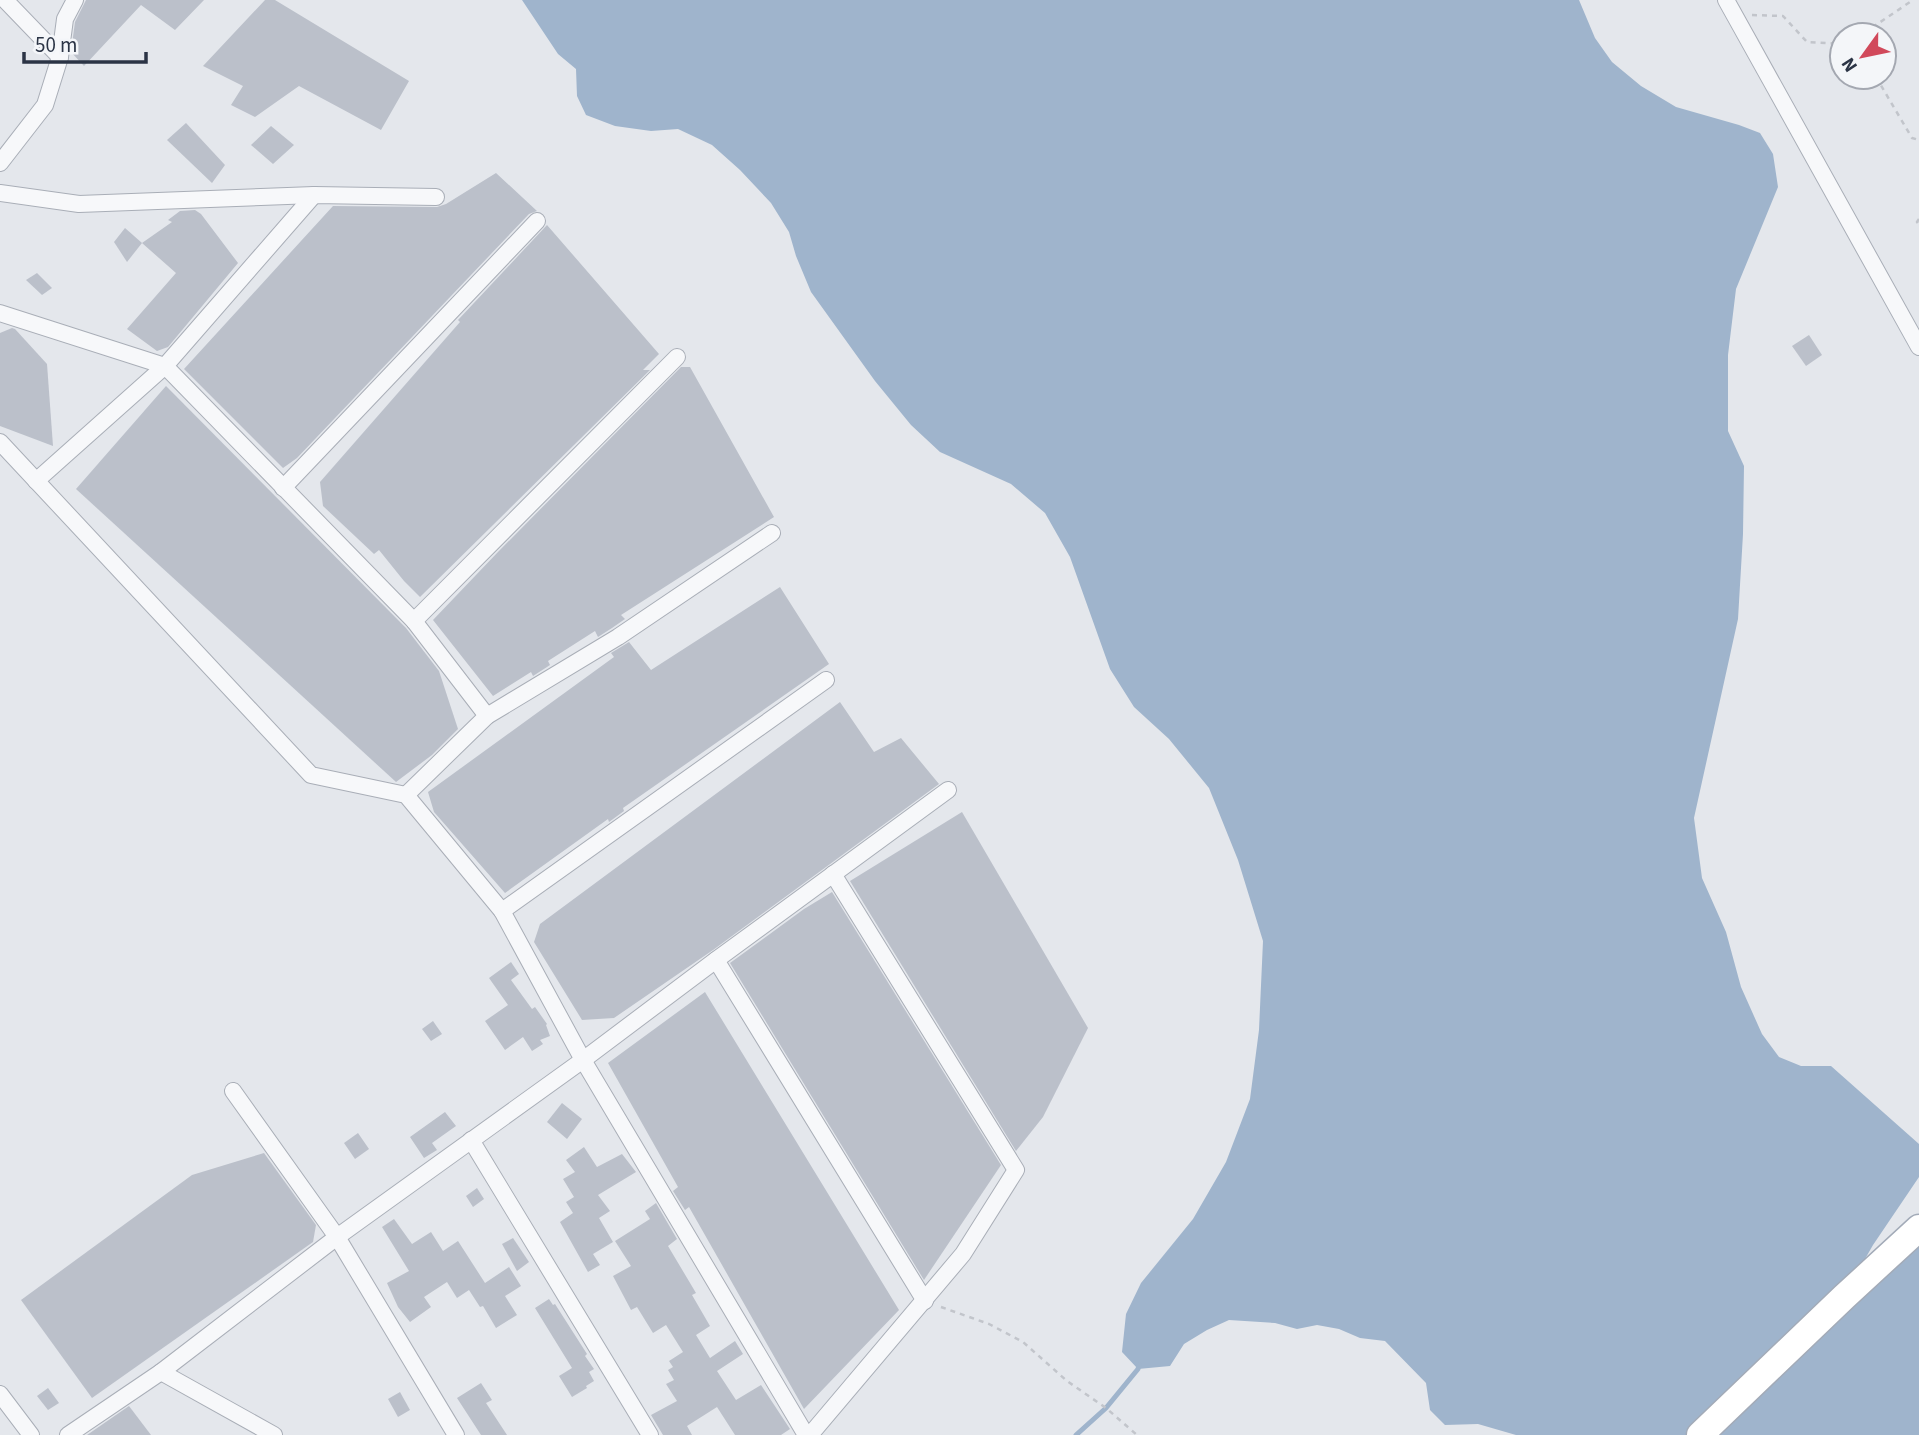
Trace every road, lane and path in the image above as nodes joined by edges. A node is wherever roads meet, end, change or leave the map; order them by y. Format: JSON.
{"nodes":[{"id":1,"x":5,"y":0,"type":"edge"},
{"id":2,"x":75,"y":0,"type":"edge"},
{"id":3,"x":1913,"y":0,"type":"edge"},
{"id":4,"x":1730,"y":7,"type":"edge"},
{"id":5,"x":1882,"y":21,"type":"edge"},
{"id":6,"x":1828,"y":43,"type":"edge"},
{"id":7,"x":60,"y":57,"type":"junction"},
{"id":8,"x":1884,"y":91,"type":"edge"},
{"id":9,"x":1919,"y":140,"type":"edge"},
{"id":10,"x":0,"y":163,"type":"edge"},
{"id":11,"x":0,"y":193,"type":"edge"},
{"id":12,"x":314,"y":195,"type":"junction"},
{"id":13,"x":436,"y":197,"type":"dead end"},
{"id":14,"x":1919,"y":219,"type":"edge"},
{"id":15,"x":537,"y":221,"type":"dead end"},
{"id":16,"x":1919,"y":225,"type":"edge"},
{"id":17,"x":0,"y":313,"type":"edge"},
{"id":18,"x":1919,"y":347,"type":"edge"},
{"id":19,"x":677,"y":358,"type":"dead end"},
{"id":20,"x":165,"y":366,"type":"junction"},
{"id":21,"x":0,"y":442,"type":"edge"},
{"id":22,"x":36,"y":481,"type":"junction"},
{"id":23,"x":283,"y":488,"type":"junction"},
{"id":24,"x":772,"y":533,"type":"dead end"},
{"id":25,"x":414,"y":621,"type":"junction"},
{"id":26,"x":826,"y":680,"type":"dead end"},
{"id":27,"x":487,"y":716,"type":"junction"},
{"id":28,"x":948,"y":790,"type":"dead end"},
{"id":29,"x":407,"y":795,"type":"junction"},
{"id":30,"x":833,"y":874,"type":"junction"},
{"id":31,"x":502,"y":911,"type":"junction"},
{"id":32,"x":716,"y":960,"type":"junction"},
{"id":33,"x":583,"y":1060,"type":"junction"},
{"id":34,"x":233,"y":1091,"type":"dead end"},
{"id":35,"x":471,"y":1140,"type":"junction"},
{"id":36,"x":1919,"y":1228,"type":"edge"},
{"id":37,"x":337,"y":1237,"type":"junction"},
{"id":38,"x":925,"y":1301,"type":"junction"},
{"id":39,"x":160,"y":1372,"type":"junction"},
{"id":40,"x":0,"y":1394,"type":"edge"},
{"id":41,"x":31,"y":1435,"type":"edge"},
{"id":42,"x":68,"y":1435,"type":"edge"},
{"id":43,"x":274,"y":1435,"type":"edge"},
{"id":44,"x":456,"y":1435,"type":"edge"},
{"id":45,"x":650,"y":1435,"type":"edge"},
{"id":46,"x":808,"y":1435,"type":"edge"},
{"id":47,"x":1137,"y":1435,"type":"edge"},
{"id":48,"x":1700,"y":1435,"type":"edge"}],
"edges":[{"from":1,"to":7,"type":"street"},
{"from":2,"to":7,"type":"street"},
{"from":3,"to":5,"type":"path"},
{"from":4,"to":6,"type":"path"},
{"from":4,"to":18,"type":"street"},
{"from":7,"to":10,"type":"street"},
{"from":8,"to":9,"type":"path"},
{"from":11,"to":12,"type":"street"},
{"from":12,"to":13,"type":"street"},
{"from":12,"to":20,"type":"street"},
{"from":14,"to":16,"type":"path"},
{"from":15,"to":23,"type":"street"},
{"from":17,"to":20,"type":"street"},
{"from":19,"to":25,"type":"street"},
{"from":20,"to":22,"type":"street"},
{"from":20,"to":23,"type":"street"},
{"from":21,"to":22,"type":"street"},
{"from":22,"to":29,"type":"street"},
{"from":23,"to":25,"type":"street"},
{"from":24,"to":27,"type":"street"},
{"from":25,"to":27,"type":"street"},
{"from":26,"to":31,"type":"street"},
{"from":27,"to":29,"type":"street"},
{"from":28,"to":30,"type":"street"},
{"from":29,"to":31,"type":"street"},
{"from":30,"to":32,"type":"street"},
{"from":30,"to":38,"type":"street"},
{"from":31,"to":33,"type":"street"},
{"from":32,"to":33,"type":"street"},
{"from":32,"to":38,"type":"street"},
{"from":33,"to":35,"type":"street"},
{"from":33,"to":46,"type":"street"},
{"from":34,"to":37,"type":"street"},
{"from":35,"to":37,"type":"street"},
{"from":35,"to":45,"type":"street"},
{"from":36,"to":48,"type":"main road"},
{"from":37,"to":39,"type":"street"},
{"from":37,"to":44,"type":"street"},
{"from":38,"to":46,"type":"street"},
{"from":38,"to":47,"type":"path"},
{"from":39,"to":42,"type":"street"},
{"from":39,"to":43,"type":"street"},
{"from":40,"to":41,"type":"street"}]}
